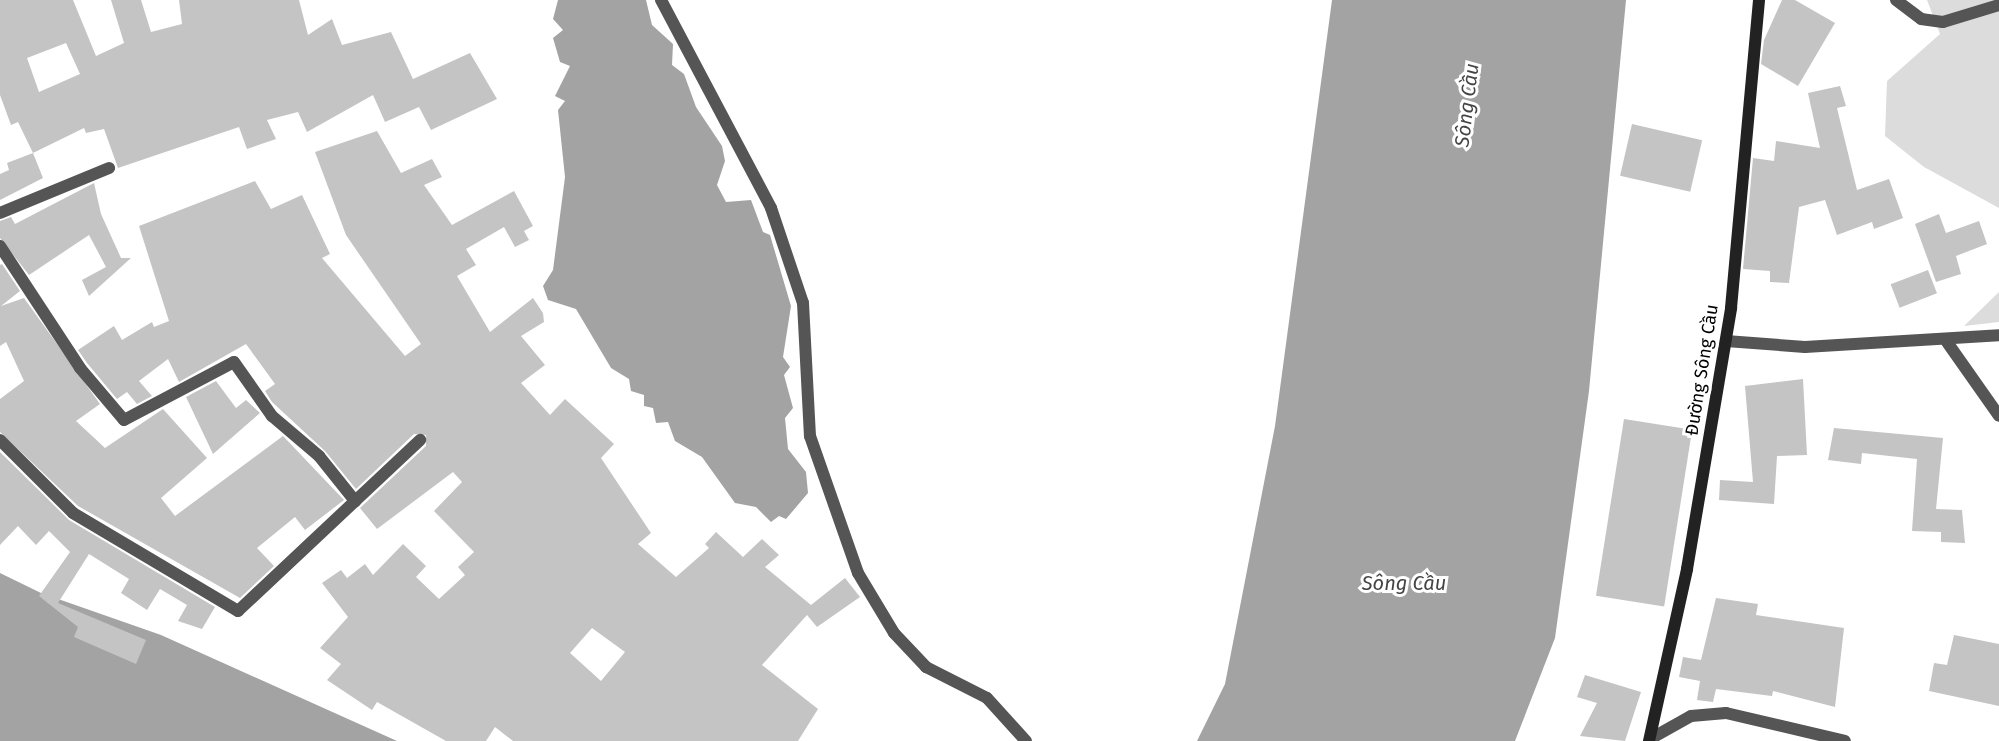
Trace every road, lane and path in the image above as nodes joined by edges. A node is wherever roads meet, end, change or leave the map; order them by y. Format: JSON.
{"nodes":[{"id":1,"x":661,"y":0,"type":"edge"},
{"id":2,"x":1759,"y":0,"type":"edge"},
{"id":3,"x":1896,"y":0,"type":"edge"},
{"id":4,"x":1999,"y":5,"type":"edge"},
{"id":5,"x":109,"y":168,"type":"dead end"},
{"id":6,"x":0,"y":213,"type":"edge"},
{"id":7,"x":0,"y":246,"type":"edge"},
{"id":8,"x":1999,"y":335,"type":"edge"},
{"id":9,"x":1725,"y":341,"type":"junction"},
{"id":10,"x":1947,"y":342,"type":"junction"},
{"id":11,"x":1999,"y":416,"type":"edge"},
{"id":12,"x":0,"y":440,"type":"edge"},
{"id":13,"x":420,"y":440,"type":"dead end"},
{"id":14,"x":355,"y":501,"type":"junction"},
{"id":15,"x":1649,"y":740,"type":"edge"},
{"id":16,"x":1026,"y":741,"type":"edge"},
{"id":17,"x":1845,"y":741,"type":"edge"}],
"edges":[{"from":1,"to":16,"type":"street"},
{"from":2,"to":9,"type":"main road","name":"Đường Sông Cầu"},
{"from":3,"to":4,"type":"street"},
{"from":5,"to":6,"type":"street"},
{"from":7,"to":14,"type":"street"},
{"from":8,"to":10,"type":"street"},
{"from":9,"to":10,"type":"street"},
{"from":9,"to":15,"type":"main road","name":"Đường Sông Cầu"},
{"from":10,"to":11,"type":"street"},
{"from":12,"to":14,"type":"street"},
{"from":13,"to":14,"type":"street"},
{"from":15,"to":17,"type":"street"}]}
